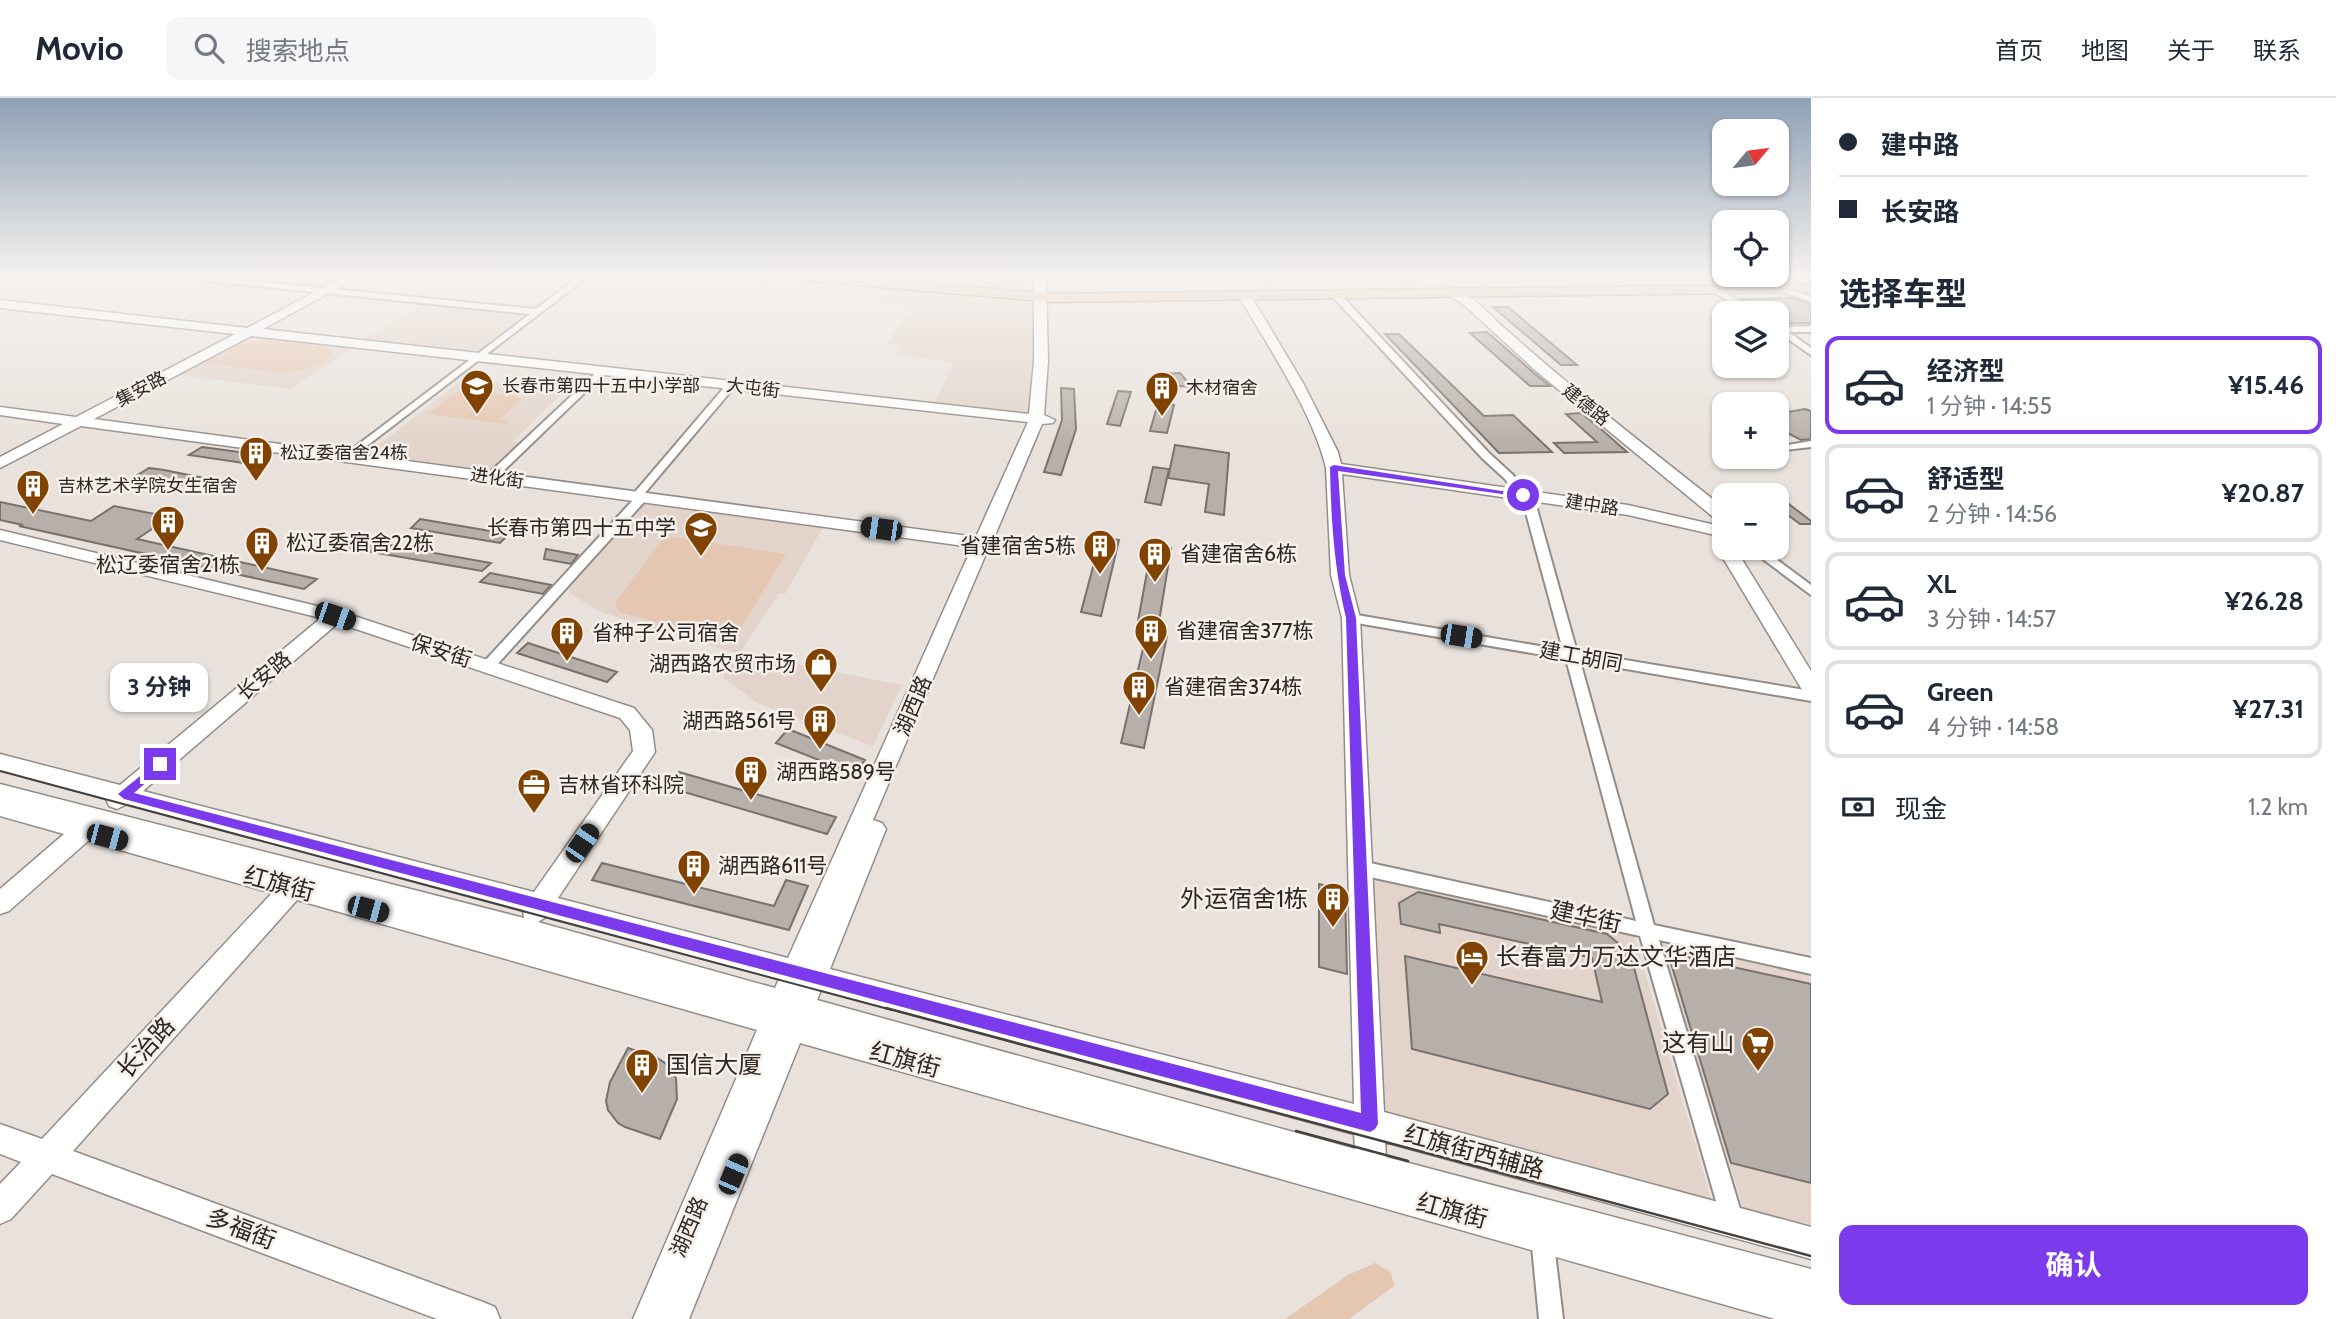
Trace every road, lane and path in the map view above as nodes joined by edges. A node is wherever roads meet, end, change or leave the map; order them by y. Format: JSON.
{"nodes":[{"id":1,"x":249,"y":332,"type":"joint"},
{"id":2,"x":513,"y":332,"type":"edge"},
{"id":3,"x":1043,"y":332,"type":"edge"},
{"id":4,"x":1265,"y":332,"type":"edge"},
{"id":5,"x":1371,"y":332,"type":"edge"},
{"id":6,"x":1502,"y":332,"type":"edge"},
{"id":7,"x":1789,"y":336,"type":"edge"},
{"id":8,"x":1811,"y":352,"type":"edge"},
{"id":9,"x":480,"y":358,"type":"junction"},
{"id":10,"x":603,"y":371,"type":"junction"},
{"id":11,"x":731,"y":385,"type":"junction"},
{"id":12,"x":0,"y":411,"type":"edge"},
{"id":13,"x":1042,"y":420,"type":"junction"},
{"id":14,"x":78,"y":422,"type":"junction"},
{"id":15,"x":1811,"y":444,"type":"edge"},
{"id":16,"x":1789,"y":448,"type":"edge"},
{"id":17,"x":347,"y":458,"type":"junction"},
{"id":18,"x":0,"y":463,"type":"edge"},
{"id":19,"x":1334,"y":467,"type":"junction"},
{"id":20,"x":491,"y":477,"type":"junction"},
{"id":21,"x":1523,"y":495,"type":"junction"},
{"id":22,"x":640,"y":497,"type":"junction"},
{"id":23,"x":1712,"y":507,"type":"edge"},
{"id":24,"x":1712,"y":529,"type":"edge"},
{"id":25,"x":0,"y":535,"type":"edge"},
{"id":26,"x":988,"y":544,"type":"junction"},
{"id":27,"x":1733,"y":560,"type":"edge"},
{"id":28,"x":1770,"y":560,"type":"edge"},
{"id":29,"x":1811,"y":591,"type":"edge"},
{"id":30,"x":335,"y":616,"type":"junction"},
{"id":31,"x":1351,"y":618,"type":"junction"},
{"id":32,"x":1571,"y":655,"type":"junction"},
{"id":33,"x":488,"y":666,"type":"junction"},
{"id":34,"x":1809,"y":679,"type":"edge"},
{"id":35,"x":1811,"y":696,"type":"edge"},
{"id":36,"x":0,"y":762,"type":"edge"},
{"id":37,"x":0,"y":793,"type":"edge"},
{"id":38,"x":124,"y":794,"type":"junction"},
{"id":39,"x":0,"y":807,"type":"edge"},
{"id":40,"x":91,"y":824,"type":"junction"},
{"id":41,"x":1361,"y":868,"type":"junction"},
{"id":42,"x":292,"y":888,"type":"junction"},
{"id":43,"x":0,"y":904,"type":"edge"},
{"id":44,"x":540,"y":904,"type":"junction"},
{"id":45,"x":524,"y":929,"type":"junction"},
{"id":46,"x":1647,"y":930,"type":"junction"},
{"id":47,"x":1811,"y":966,"type":"edge"},
{"id":48,"x":805,"y":975,"type":"junction"},
{"id":49,"x":788,"y":1016,"type":"junction"},
{"id":50,"x":1370,"y":1124,"type":"junction"},
{"id":51,"x":0,"y":1139,"type":"edge"},
{"id":52,"x":48,"y":1156,"type":"junction"},
{"id":53,"x":1371,"y":1168,"type":"junction"},
{"id":54,"x":0,"y":1208,"type":"edge"},
{"id":55,"x":1733,"y":1223,"type":"junction"},
{"id":56,"x":1542,"y":1236,"type":"junction"},
{"id":57,"x":1811,"y":1243,"type":"edge"},
{"id":58,"x":1811,"y":1286,"type":"edge"},
{"id":59,"x":1811,"y":1312,"type":"edge"},
{"id":60,"x":483,"y":1319,"type":"edge"},
{"id":61,"x":650,"y":1319,"type":"edge"},
{"id":62,"x":672,"y":1319,"type":"edge"},
{"id":63,"x":1551,"y":1319,"type":"edge"}],
"edges":[{"from":1,"to":9,"type":"street","name":"大屯街"},
{"from":1,"to":14,"type":"street","name":"集安路"},
{"from":2,"to":9,"type":"street"},
{"from":3,"to":13,"type":"street","name":"湖西路"},
{"from":4,"to":19,"type":"street"},
{"from":5,"to":21,"type":"street"},
{"from":6,"to":23,"type":"street","name":"建德路"},
{"from":7,"to":8,"type":"street"},
{"from":9,"to":10,"type":"street","name":"大屯街"},
{"from":9,"to":17,"type":"street"},
{"from":10,"to":11,"type":"street","name":"大屯街"},
{"from":10,"to":20,"type":"street"},
{"from":11,"to":13,"type":"street","name":"大屯街"},
{"from":11,"to":22,"type":"street"},
{"from":12,"to":14,"type":"street","name":"进化街"},
{"from":13,"to":26,"type":"street","name":"湖西路"},
{"from":14,"to":17,"type":"street","name":"进化街"},
{"from":14,"to":18,"type":"street","name":"集安路"},
{"from":15,"to":16,"type":"street"},
{"from":17,"to":20,"type":"street","name":"进化街"},
{"from":19,"to":21,"type":"street","name":"建中路"},
{"from":19,"to":31,"type":"street"},
{"from":20,"to":22,"type":"street","name":"进化街"},
{"from":21,"to":24,"type":"street","name":"建中路"},
{"from":21,"to":32,"type":"street"},
{"from":22,"to":26,"type":"street","name":"进化街"},
{"from":22,"to":33,"type":"street"},
{"from":25,"to":30,"type":"street","name":"保安街"},
{"from":26,"to":48,"type":"street","name":"湖西路"},
{"from":27,"to":34,"type":"street"},
{"from":28,"to":29,"type":"street"},
{"from":30,"to":33,"type":"street","name":"保安街"},
{"from":30,"to":38,"type":"street","name":"长安路"},
{"from":31,"to":32,"type":"street","name":"建工胡同"},
{"from":31,"to":41,"type":"street"},
{"from":32,"to":35,"type":"street","name":"建工胡同"},
{"from":32,"to":46,"type":"street"},
{"from":33,"to":44,"type":"street","name":"保安街"},
{"from":36,"to":38,"type":"street","name":"红旗街西辅路"},
{"from":37,"to":40,"type":"street","name":"红旗街"},
{"from":38,"to":40,"type":"street","name":"长安路"},
{"from":38,"to":44,"type":"street","name":"红旗街西辅路"},
{"from":39,"to":40,"type":"street","name":"红旗街"},
{"from":40,"to":42,"type":"street","name":"红旗街"},
{"from":40,"to":43,"type":"street","name":"长安路"},
{"from":40,"to":45,"type":"street","name":"红旗街"},
{"from":41,"to":46,"type":"street","name":"建华街"},
{"from":41,"to":50,"type":"street"},
{"from":42,"to":49,"type":"street","name":"红旗街"},
{"from":42,"to":52,"type":"street","name":"长治路"},
{"from":44,"to":45,"type":"street","name":"保安街"},
{"from":44,"to":48,"type":"street","name":"红旗街西辅路"},
{"from":45,"to":49,"type":"street","name":"红旗街"},
{"from":46,"to":47,"type":"street","name":"建华街"},
{"from":46,"to":55,"type":"street"},
{"from":48,"to":49,"type":"street","name":"湖西路"},
{"from":48,"to":50,"type":"street","name":"红旗街西辅路"},
{"from":49,"to":53,"type":"street","name":"红旗街"},
{"from":49,"to":56,"type":"street","name":"红旗街"},
{"from":49,"to":61,"type":"street","name":"湖西路"},
{"from":49,"to":62,"type":"street","name":"湖西路"},
{"from":50,"to":53,"type":"street"},
{"from":50,"to":55,"type":"street","name":"红旗街西辅路"},
{"from":51,"to":52,"type":"street","name":"多福街"},
{"from":52,"to":54,"type":"street","name":"长治路"},
{"from":52,"to":60,"type":"street","name":"多福街"},
{"from":53,"to":58,"type":"street","name":"红旗街"},
{"from":55,"to":57,"type":"street","name":"红旗街西辅路"},
{"from":56,"to":59,"type":"street","name":"红旗街"},
{"from":56,"to":63,"type":"street"}]}
